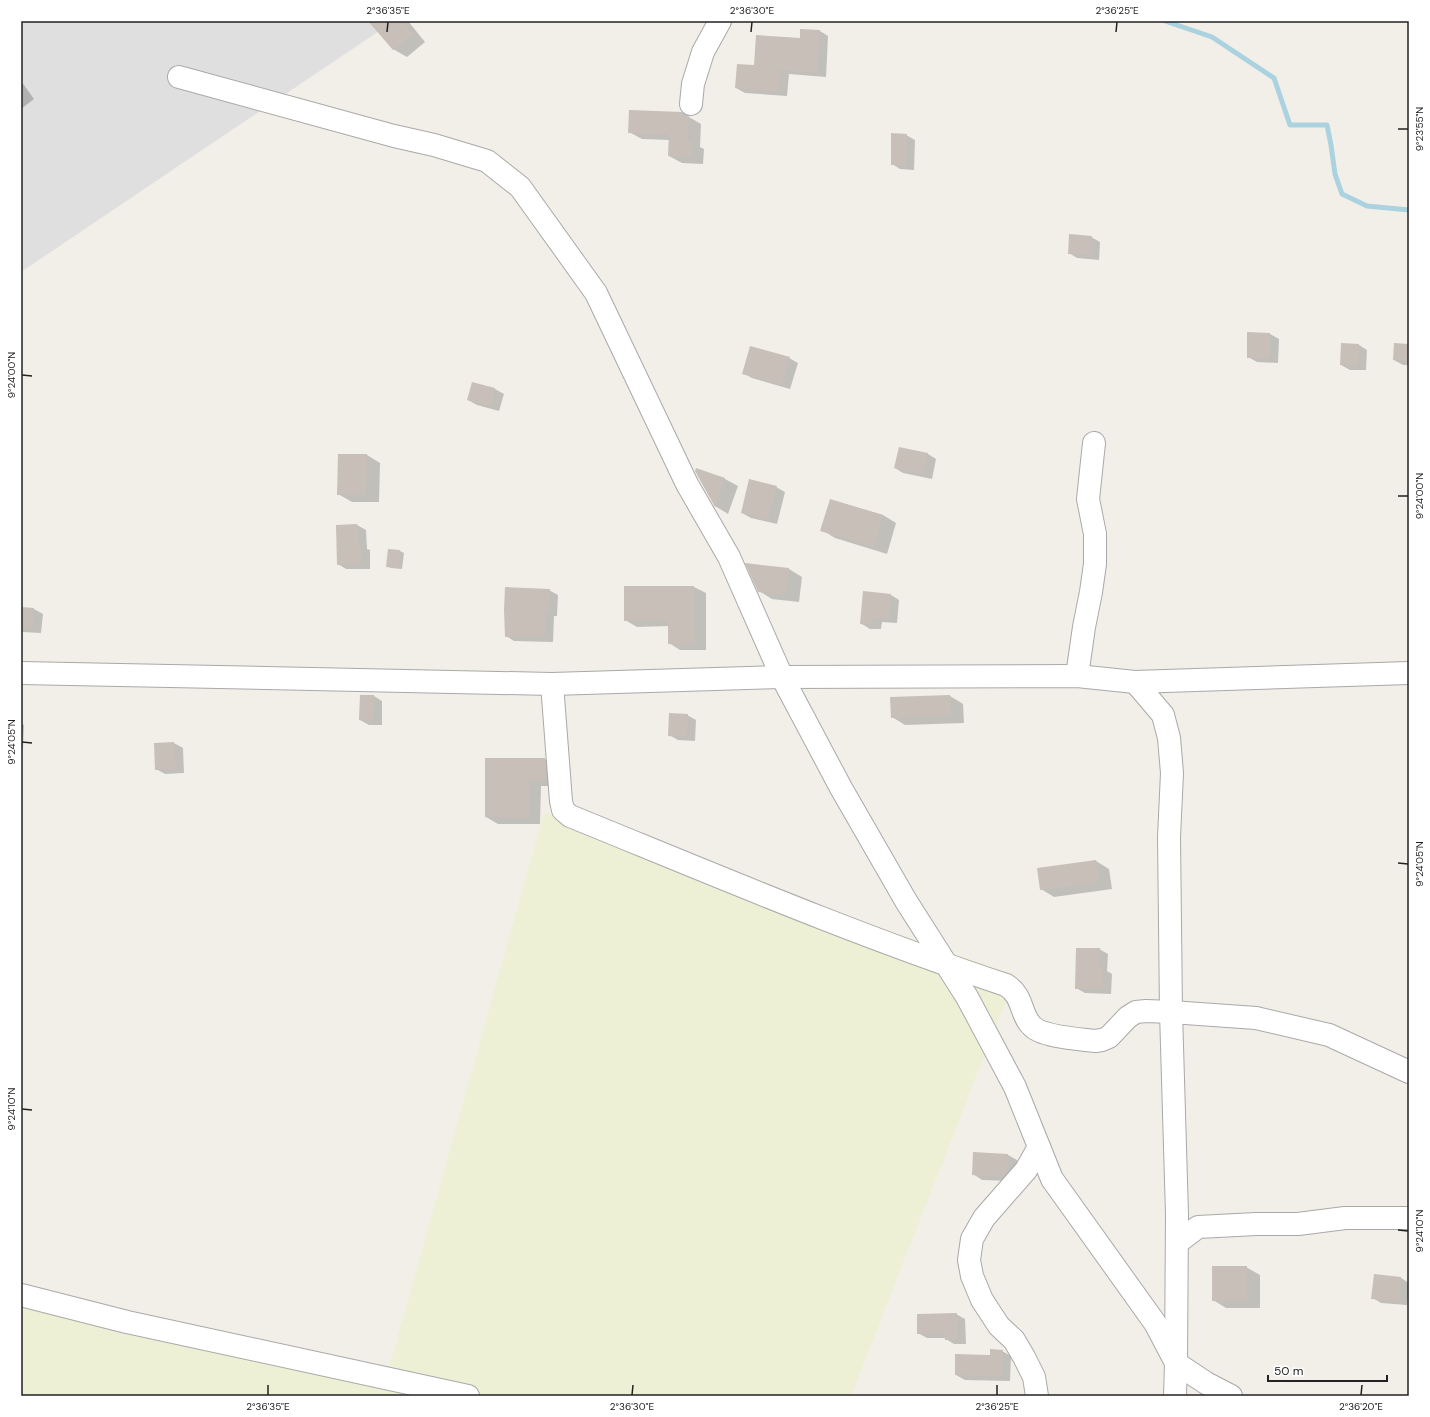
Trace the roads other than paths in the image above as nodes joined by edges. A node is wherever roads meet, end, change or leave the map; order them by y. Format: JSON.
{"nodes":[{"id":1,"x":720,"y":21,"type":"edge"},
{"id":2,"x":179,"y":77,"type":"dead end"},
{"id":3,"x":691,"y":104,"type":"dead end"},
{"id":4,"x":1094,"y":443,"type":"dead end"},
{"id":5,"x":21,"y":673,"type":"edge"},
{"id":6,"x":1409,"y":673,"type":"edge"},
{"id":7,"x":1077,"y":676,"type":"junction"},
{"id":8,"x":782,"y":677,"type":"junction"},
{"id":9,"x":1135,"y":682,"type":"junction"},
{"id":10,"x":552,"y":684,"type":"junction"},
{"id":11,"x":946,"y":965,"type":"junction"},
{"id":12,"x":1171,"y":1012,"type":"junction"},
{"id":13,"x":1409,"y":1072,"type":"edge"},
{"id":14,"x":1039,"y":1147,"type":"junction"},
{"id":15,"x":1177,"y":1214,"type":"junction"},
{"id":16,"x":1409,"y":1218,"type":"edge"},
{"id":17,"x":1198,"y":1227,"type":"junction"},
{"id":18,"x":1177,"y":1243,"type":"junction"},
{"id":19,"x":21,"y":1295,"type":"edge"},
{"id":20,"x":1176,"y":1363,"type":"junction"},
{"id":21,"x":468,"y":1396,"type":"edge"},
{"id":22,"x":1037,"y":1396,"type":"edge"},
{"id":23,"x":1175,"y":1396,"type":"edge"},
{"id":24,"x":1231,"y":1396,"type":"edge"}],
"edges":[{"from":1,"to":3,"type":"street"},
{"from":2,"to":8,"type":"street"},
{"from":4,"to":7,"type":"street"},
{"from":5,"to":10,"type":"street"},
{"from":6,"to":9,"type":"street"},
{"from":7,"to":8,"type":"street"},
{"from":7,"to":9,"type":"street"},
{"from":8,"to":10,"type":"street"},
{"from":8,"to":11,"type":"street"},
{"from":9,"to":12,"type":"street"},
{"from":10,"to":11,"type":"street"},
{"from":11,"to":12,"type":"street"},
{"from":11,"to":14,"type":"street"},
{"from":12,"to":13,"type":"street"},
{"from":12,"to":15,"type":"street"},
{"from":14,"to":20,"type":"street"},
{"from":14,"to":22,"type":"street"},
{"from":15,"to":17,"type":"street"},
{"from":15,"to":18,"type":"street"},
{"from":16,"to":17,"type":"street"},
{"from":17,"to":18,"type":"street"},
{"from":18,"to":20,"type":"street"},
{"from":19,"to":21,"type":"street"},
{"from":20,"to":23,"type":"street"},
{"from":20,"to":24,"type":"street"}]}
